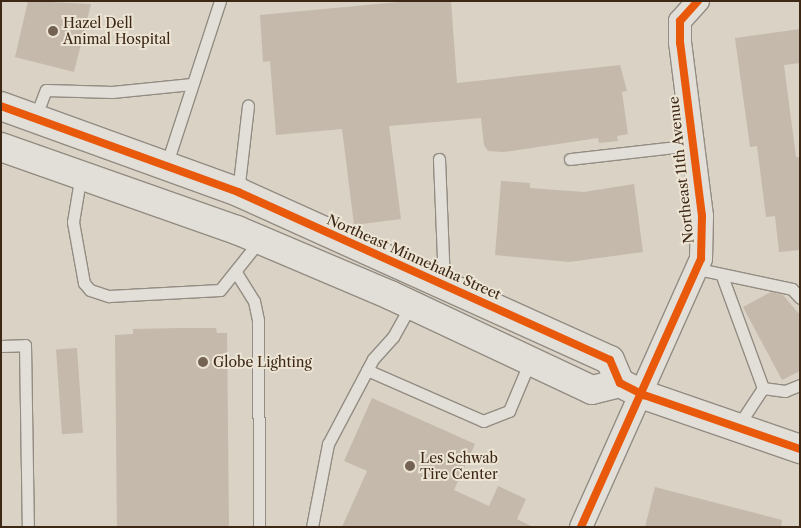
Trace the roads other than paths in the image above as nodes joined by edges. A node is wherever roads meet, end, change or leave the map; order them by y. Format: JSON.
{"nodes":[{"id":1,"x":220,"y":1,"type":"edge"},
{"id":2,"x":694,"y":2,"type":"edge"},
{"id":3,"x":192,"y":84,"type":"junction"},
{"id":4,"x":1,"y":106,"type":"edge"},
{"id":5,"x":248,"y":106,"type":"dead end"},
{"id":6,"x":35,"y":118,"type":"junction"},
{"id":7,"x":692,"y":145,"type":"junction"},
{"id":8,"x":1,"y":147,"type":"edge"},
{"id":9,"x":439,"y":159,"type":"dead end"},
{"id":10,"x":570,"y":159,"type":"dead end"},
{"id":11,"x":167,"y":163,"type":"junction"},
{"id":12,"x":82,"y":172,"type":"junction"},
{"id":13,"x":127,"y":190,"type":"junction"},
{"id":14,"x":238,"y":192,"type":"junction"},
{"id":15,"x":260,"y":240,"type":"junction"},
{"id":16,"x":698,"y":269,"type":"junction"},
{"id":17,"x":413,"y":270,"type":"junction"},
{"id":18,"x":237,"y":274,"type":"junction"},
{"id":19,"x":722,"y":276,"type":"junction"},
{"id":20,"x":444,"y":284,"type":"junction"},
{"id":21,"x":800,"y":298,"type":"edge"},
{"id":22,"x":411,"y":305,"type":"junction"},
{"id":23,"x":1,"y":346,"type":"edge"},
{"id":24,"x":530,"y":361,"type":"junction"},
{"id":25,"x":368,"y":370,"type":"junction"},
{"id":26,"x":800,"y":385,"type":"edge"},
{"id":27,"x":763,"y":388,"type":"junction"},
{"id":28,"x":632,"y":389,"type":"junction"},
{"id":29,"x":736,"y":429,"type":"junction"},
{"id":30,"x":800,"y":449,"type":"edge"},
{"id":31,"x":28,"y":527,"type":"edge"},
{"id":32,"x":259,"y":527,"type":"edge"},
{"id":33,"x":312,"y":527,"type":"edge"},
{"id":34,"x":581,"y":527,"type":"edge"}],
"edges":[{"from":1,"to":3,"type":"lane"},
{"from":2,"to":7,"type":"street","name":"Northeast 11th Avenue"},
{"from":3,"to":6,"type":"lane"},
{"from":3,"to":11,"type":"lane"},
{"from":4,"to":6,"type":"main road","name":"Northeast Minnehaha Street"},
{"from":5,"to":14,"type":"lane"},
{"from":6,"to":11,"type":"main road","name":"Northeast Minnehaha Street"},
{"from":7,"to":10,"type":"lane"},
{"from":7,"to":16,"type":"street","name":"Northeast 11th Avenue"},
{"from":8,"to":12,"type":"main road"},
{"from":9,"to":20,"type":"lane"},
{"from":11,"to":14,"type":"main road","name":"Northeast Minnehaha Street"},
{"from":12,"to":13,"type":"main road"},
{"from":12,"to":18,"type":"lane"},
{"from":13,"to":14,"type":"main road"},
{"from":13,"to":15,"type":"main road"},
{"from":14,"to":17,"type":"main road","name":"Northeast Minnehaha Street"},
{"from":15,"to":17,"type":"main road"},
{"from":15,"to":18,"type":"lane"},
{"from":15,"to":22,"type":"main road"},
{"from":16,"to":19,"type":"lane"},
{"from":16,"to":28,"type":"street","name":"Northeast 11th Avenue"},
{"from":17,"to":20,"type":"main road","name":"Northeast Minnehaha Street"},
{"from":18,"to":32,"type":"lane"},
{"from":19,"to":21,"type":"lane"},
{"from":19,"to":27,"type":"lane"},
{"from":20,"to":28,"type":"main road","name":"Northeast Minnehaha Street"},
{"from":22,"to":24,"type":"main road"},
{"from":22,"to":25,"type":"lane"},
{"from":23,"to":31,"type":"lane"},
{"from":24,"to":25,"type":"lane"},
{"from":24,"to":28,"type":"main road"},
{"from":25,"to":33,"type":"lane"},
{"from":26,"to":27,"type":"lane"},
{"from":27,"to":29,"type":"lane"},
{"from":28,"to":29,"type":"main road"},
{"from":28,"to":34,"type":"street","name":"Northeast 11th Avenue"},
{"from":29,"to":30,"type":"main road"}]}
